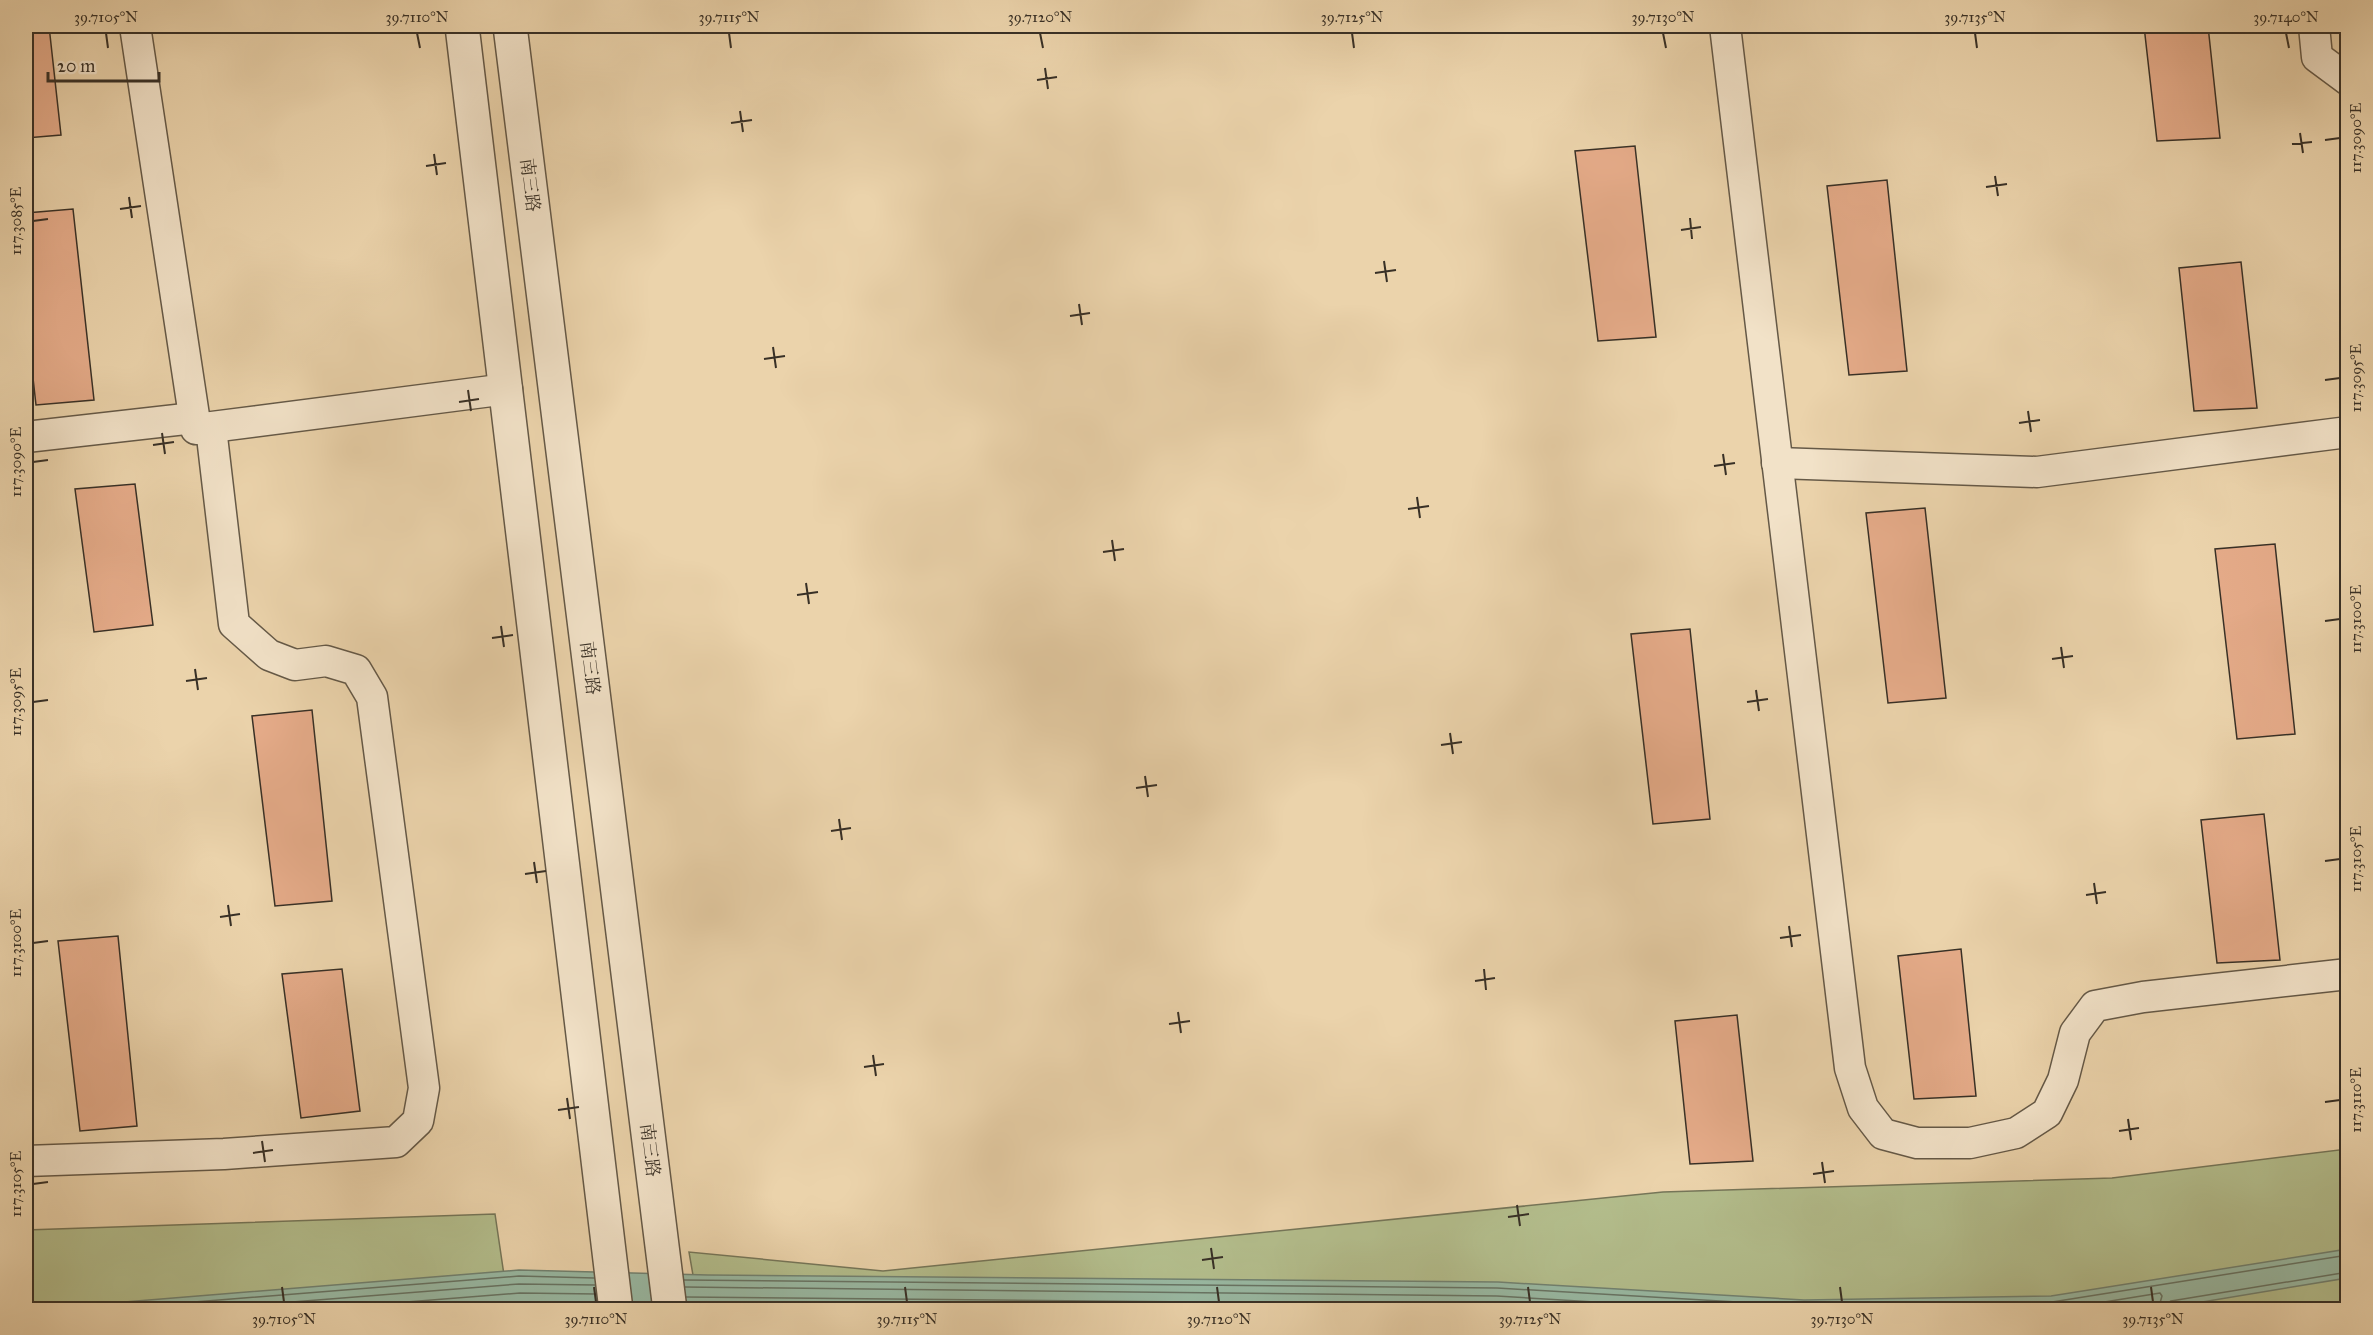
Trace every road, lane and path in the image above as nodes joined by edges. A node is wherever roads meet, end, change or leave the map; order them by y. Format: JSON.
{"nodes":[{"id":1,"x":135,"y":26,"type":"edge"},
{"id":2,"x":462,"y":26,"type":"edge"},
{"id":3,"x":510,"y":26,"type":"edge"},
{"id":4,"x":1725,"y":26,"type":"edge"},
{"id":5,"x":2314,"y":26,"type":"edge"},
{"id":6,"x":2348,"y":80,"type":"edge"},
{"id":7,"x":507,"y":388,"type":"junction"},
{"id":8,"x":202,"y":423,"type":"junction"},
{"id":9,"x":2348,"y":432,"type":"edge"},
{"id":10,"x":26,"y":437,"type":"edge"},
{"id":11,"x":1778,"y":463,"type":"junction"},
{"id":12,"x":2348,"y":974,"type":"edge"},
{"id":13,"x":26,"y":1161,"type":"edge"},
{"id":14,"x":616,"y":1310,"type":"edge"},
{"id":15,"x":670,"y":1310,"type":"edge"}],
"edges":[{"from":1,"to":8,"type":"street"},
{"from":2,"to":7,"type":"street"},
{"from":3,"to":15,"type":"street","name":"南三路"},
{"from":4,"to":11,"type":"street"},
{"from":5,"to":6,"type":"street"},
{"from":7,"to":8,"type":"street"},
{"from":7,"to":14,"type":"street"},
{"from":8,"to":10,"type":"street"},
{"from":8,"to":13,"type":"street"},
{"from":9,"to":11,"type":"street"},
{"from":11,"to":12,"type":"street"}]}
